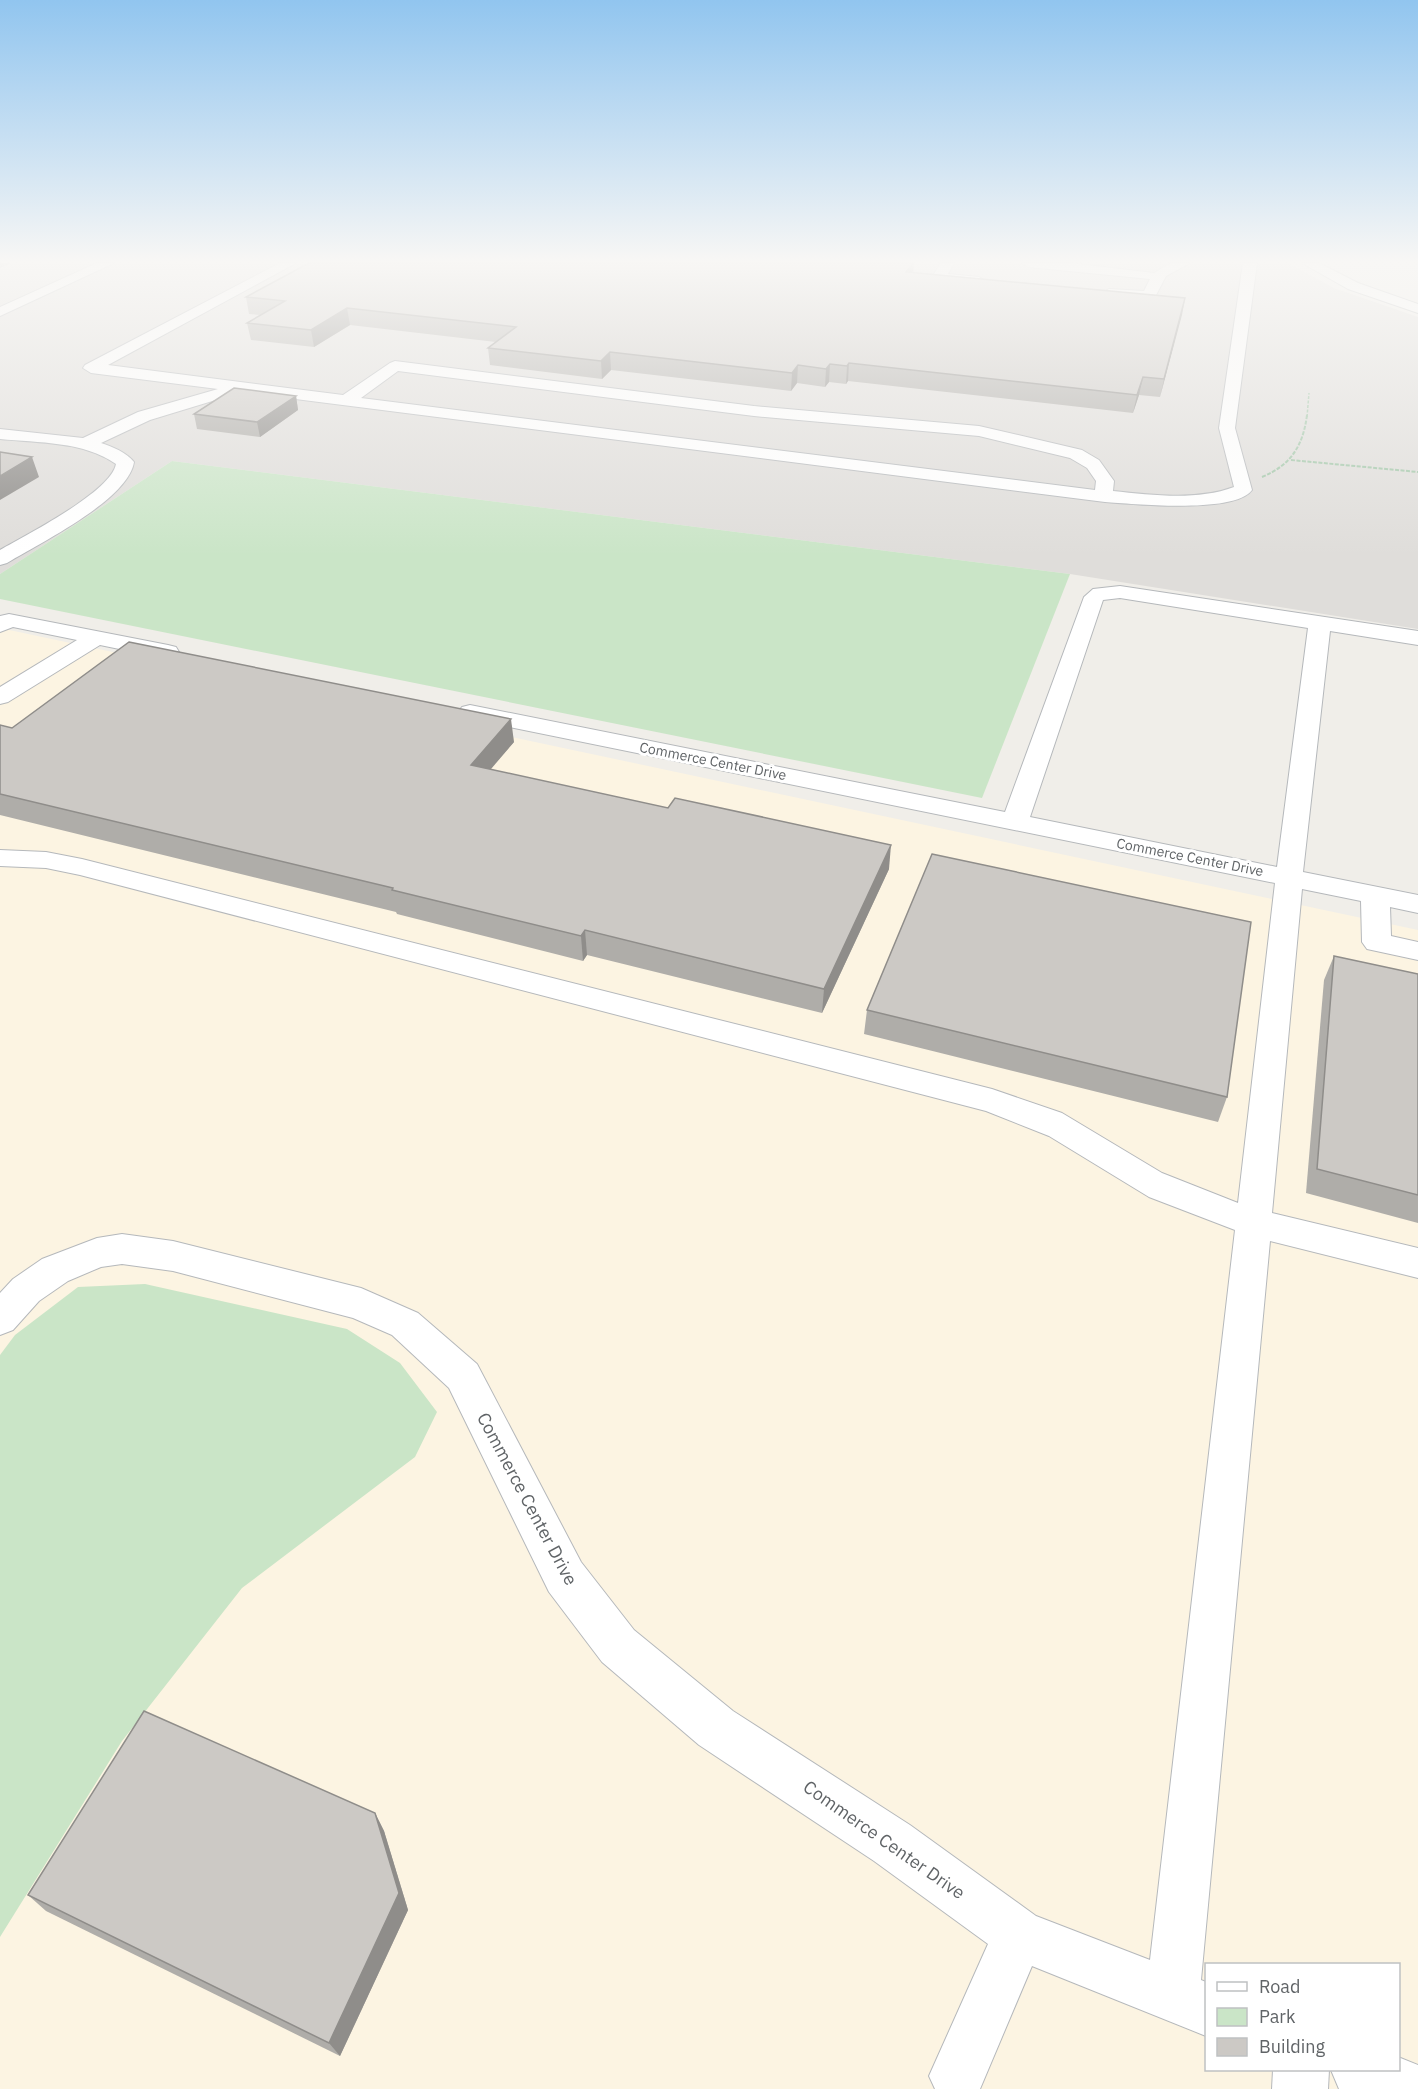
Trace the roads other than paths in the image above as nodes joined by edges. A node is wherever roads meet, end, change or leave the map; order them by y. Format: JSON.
{"nodes":[{"id":1,"x":106,"y":360,"type":"edge"},
{"id":2,"x":1236,"y":360,"type":"edge"},
{"id":3,"x":241,"y":388,"type":"junction"},
{"id":4,"x":346,"y":401,"type":"junction"},
{"id":5,"x":754,"y":411,"type":"junction"},
{"id":6,"x":0,"y":434,"type":"edge"},
{"id":7,"x":84,"y":444,"type":"junction"},
{"id":8,"x":723,"y":449,"type":"junction"},
{"id":9,"x":1103,"y":495,"type":"junction"},
{"id":10,"x":0,"y":559,"type":"edge"},
{"id":11,"x":1320,"y":622,"type":"junction"},
{"id":12,"x":4,"y":623,"type":"edge"},
{"id":13,"x":97,"y":637,"type":"junction"},
{"id":14,"x":1418,"y":638,"type":"edge"},
{"id":15,"x":190,"y":656,"type":"edge"},
{"id":16,"x":0,"y":697,"type":"edge"},
{"id":17,"x":446,"y":707,"type":"edge"},
{"id":18,"x":1015,"y":822,"type":"junction"},
{"id":19,"x":0,"y":858,"type":"edge"},
{"id":20,"x":1290,"y":878,"type":"junction"},
{"id":21,"x":1375,"y":895,"type":"junction"},
{"id":22,"x":1418,"y":904,"type":"edge"},
{"id":23,"x":1418,"y":951,"type":"edge"},
{"id":24,"x":1254,"y":1222,"type":"junction"},
{"id":25,"x":1418,"y":1263,"type":"edge"},
{"id":26,"x":0,"y":1319,"type":"edge"},
{"id":27,"x":1019,"y":1935,"type":"junction"},
{"id":28,"x":1190,"y":2003,"type":"edge"},
{"id":29,"x":1300,"y":2071,"type":"edge"},
{"id":30,"x":1362,"y":2071,"type":"edge"},
{"id":31,"x":957,"y":2076,"type":"dead end"},
{"id":32,"x":1300,"y":2089,"type":"edge"},
{"id":33,"x":1408,"y":2089,"type":"edge"}],
"edges":[{"from":1,"to":3,"type":"street"},
{"from":2,"to":9,"type":"street"},
{"from":3,"to":4,"type":"street"},
{"from":3,"to":7,"type":"street"},
{"from":4,"to":5,"type":"street"},
{"from":4,"to":8,"type":"street"},
{"from":5,"to":8,"type":"street"},
{"from":5,"to":9,"type":"street"},
{"from":6,"to":7,"type":"street"},
{"from":7,"to":10,"type":"street"},
{"from":8,"to":9,"type":"street"},
{"from":11,"to":14,"type":"street"},
{"from":11,"to":18,"type":"street"},
{"from":11,"to":20,"type":"street"},
{"from":12,"to":13,"type":"street"},
{"from":13,"to":15,"type":"street"},
{"from":13,"to":16,"type":"street"},
{"from":17,"to":18,"type":"street","name":"Commerce Center Drive"},
{"from":18,"to":20,"type":"street","name":"Commerce Center Drive"},
{"from":19,"to":24,"type":"street"},
{"from":20,"to":21,"type":"street","name":"Commerce Center Drive"},
{"from":20,"to":24,"type":"street"},
{"from":21,"to":22,"type":"street","name":"Commerce Center Drive"},
{"from":21,"to":23,"type":"street"},
{"from":24,"to":25,"type":"street"},
{"from":24,"to":28,"type":"street"},
{"from":26,"to":27,"type":"street","name":"Commerce Center Drive"},
{"from":27,"to":28,"type":"street","name":"Commerce Center Drive"},
{"from":27,"to":31,"type":"street"},
{"from":29,"to":32,"type":"street"},
{"from":30,"to":33,"type":"street"}]}
